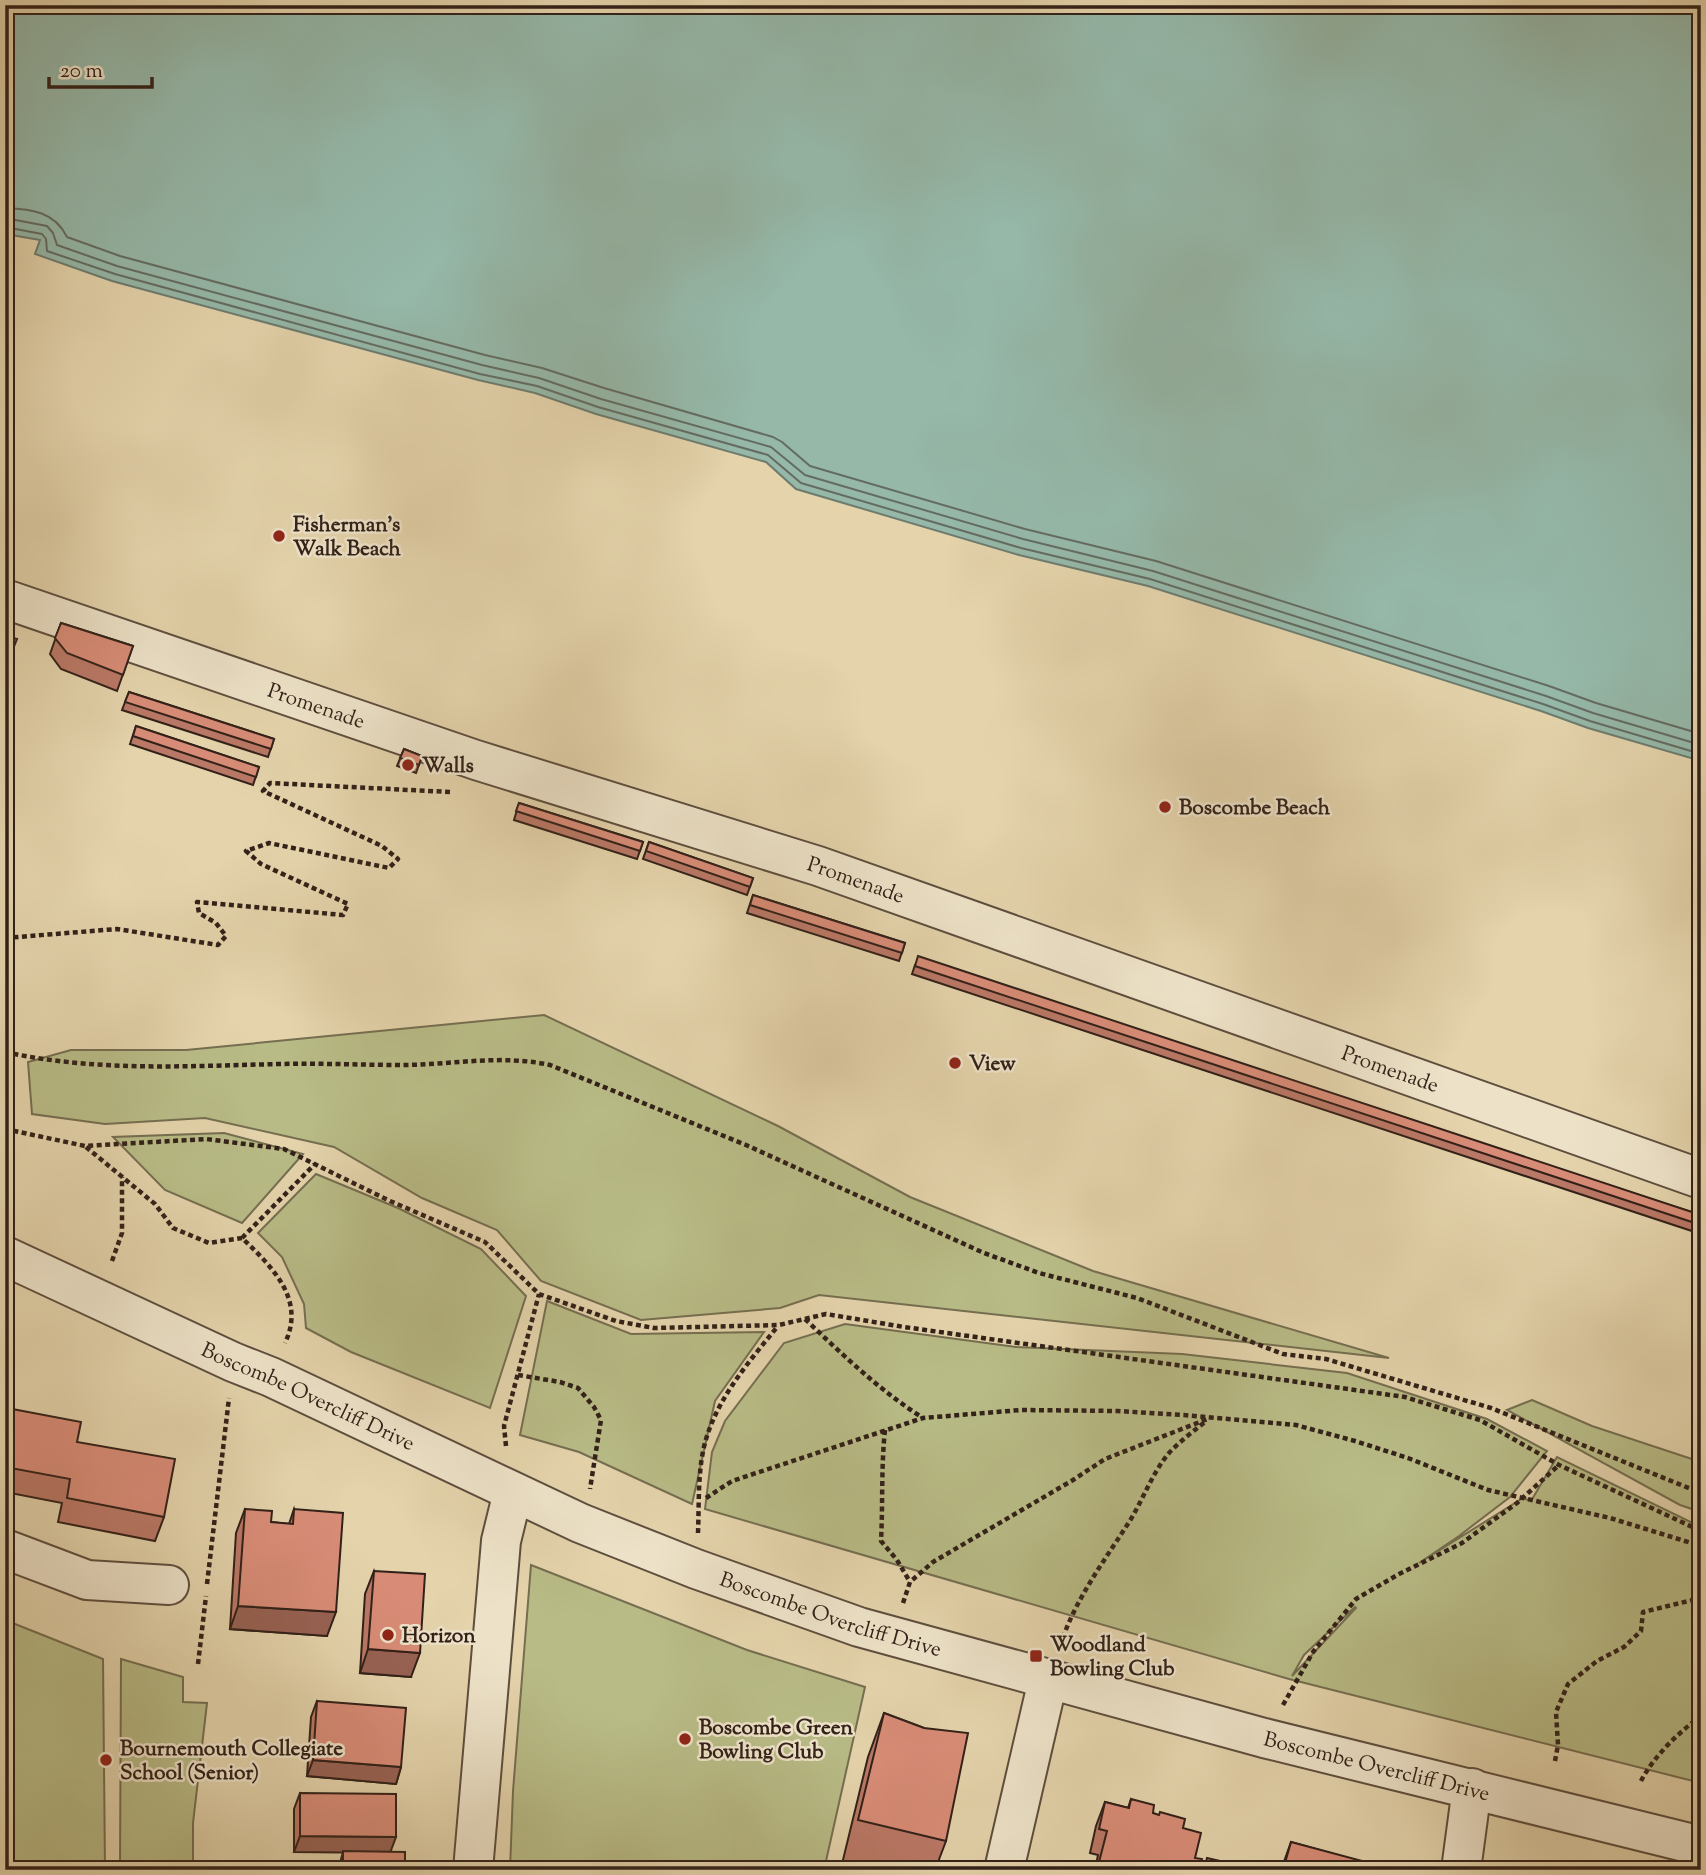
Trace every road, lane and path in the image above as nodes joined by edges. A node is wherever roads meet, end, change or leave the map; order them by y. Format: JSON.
{"nodes":[{"id":1,"x":5,"y":599,"type":"edge"},
{"id":2,"x":476,"y":760,"type":"junction"},
{"id":3,"x":5,"y":937,"type":"edge"},
{"id":4,"x":5,"y":1052,"type":"edge"},
{"id":5,"x":5,"y":1129,"type":"edge"},
{"id":6,"x":85,"y":1146,"type":"junction"},
{"id":7,"x":316,"y":1163,"type":"junction"},
{"id":8,"x":122,"y":1177,"type":"junction"},
{"id":9,"x":1701,"y":1180,"type":"edge"},
{"id":10,"x":242,"y":1238,"type":"junction"},
{"id":11,"x":5,"y":1256,"type":"edge"},
{"id":12,"x":111,"y":1261,"type":"dead end"},
{"id":13,"x":539,"y":1294,"type":"junction"},
{"id":14,"x":805,"y":1319,"type":"junction"},
{"id":15,"x":779,"y":1325,"type":"junction"},
{"id":16,"x":285,"y":1343,"type":"dead end"},
{"id":17,"x":233,"y":1362,"type":"junction"},
{"id":18,"x":517,"y":1375,"type":"junction"},
{"id":19,"x":923,"y":1418,"type":"junction"},
{"id":20,"x":1211,"y":1418,"type":"junction"},
{"id":21,"x":885,"y":1430,"type":"junction"},
{"id":22,"x":1559,"y":1465,"type":"junction"},
{"id":23,"x":594,"y":1478,"type":"dead end"},
{"id":24,"x":513,"y":1492,"type":"junction"},
{"id":25,"x":1701,"y":1493,"type":"edge"},
{"id":26,"x":706,"y":1498,"type":"dead end"},
{"id":27,"x":1523,"y":1498,"type":"junction"},
{"id":28,"x":1701,"y":1531,"type":"edge"},
{"id":29,"x":1701,"y":1546,"type":"edge"},
{"id":30,"x":5,"y":1549,"type":"edge"},
{"id":31,"x":695,"y":1569,"type":"junction"},
{"id":32,"x":169,"y":1585,"type":"dead end"},
{"id":33,"x":1701,"y":1598,"type":"edge"},
{"id":34,"x":1067,"y":1625,"type":"dead end"},
{"id":35,"x":198,"y":1664,"type":"dead end"},
{"id":36,"x":1048,"y":1680,"type":"junction"},
{"id":37,"x":1701,"y":1716,"type":"edge"},
{"id":38,"x":1264,"y":1738,"type":"junction"},
{"id":39,"x":1555,"y":1761,"type":"dead end"},
{"id":40,"x":1641,"y":1781,"type":"dead end"},
{"id":41,"x":1472,"y":1788,"type":"junction"},
{"id":42,"x":1701,"y":1846,"type":"edge"},
{"id":43,"x":473,"y":1870,"type":"edge"},
{"id":44,"x":1004,"y":1870,"type":"edge"},
{"id":45,"x":1461,"y":1870,"type":"edge"}],
"edges":[{"from":1,"to":2,"type":"street","name":"Promenade"},
{"from":2,"to":3,"type":"path"},
{"from":2,"to":9,"type":"street","name":"Promenade"},
{"from":4,"to":25,"type":"path"},
{"from":5,"to":6,"type":"path"},
{"from":6,"to":7,"type":"path"},
{"from":6,"to":8,"type":"path"},
{"from":7,"to":10,"type":"path"},
{"from":7,"to":13,"type":"path"},
{"from":8,"to":10,"type":"path"},
{"from":8,"to":12,"type":"path"},
{"from":10,"to":16,"type":"path"},
{"from":11,"to":17,"type":"street","name":"Boscombe Overcliff Drive"},
{"from":13,"to":15,"type":"path"},
{"from":13,"to":18,"type":"path"},
{"from":14,"to":15,"type":"path"},
{"from":14,"to":19,"type":"path"},
{"from":14,"to":22,"type":"path"},
{"from":15,"to":31,"type":"path"},
{"from":17,"to":24,"type":"street","name":"Boscombe Overcliff Drive"},
{"from":17,"to":35,"type":"path"},
{"from":18,"to":23,"type":"path"},
{"from":18,"to":24,"type":"path"},
{"from":19,"to":20,"type":"path"},
{"from":19,"to":21,"type":"path"},
{"from":20,"to":21,"type":"path"},
{"from":20,"to":27,"type":"path"},
{"from":20,"to":34,"type":"path"},
{"from":21,"to":26,"type":"path"},
{"from":22,"to":27,"type":"path"},
{"from":22,"to":28,"type":"path"},
{"from":24,"to":31,"type":"street","name":"Boscombe Overcliff Drive"},
{"from":24,"to":43,"type":"street"},
{"from":27,"to":29,"type":"path"},
{"from":27,"to":38,"type":"path"},
{"from":30,"to":32,"type":"street"},
{"from":31,"to":36,"type":"street","name":"Boscombe Overcliff Drive"},
{"from":33,"to":39,"type":"path"},
{"from":36,"to":38,"type":"street","name":"Boscombe Overcliff Drive"},
{"from":36,"to":44,"type":"street"},
{"from":37,"to":40,"type":"path"},
{"from":38,"to":41,"type":"street","name":"Boscombe Overcliff Drive"},
{"from":41,"to":42,"type":"street","name":"Boscombe Overcliff Drive"},
{"from":41,"to":45,"type":"street"}]}
